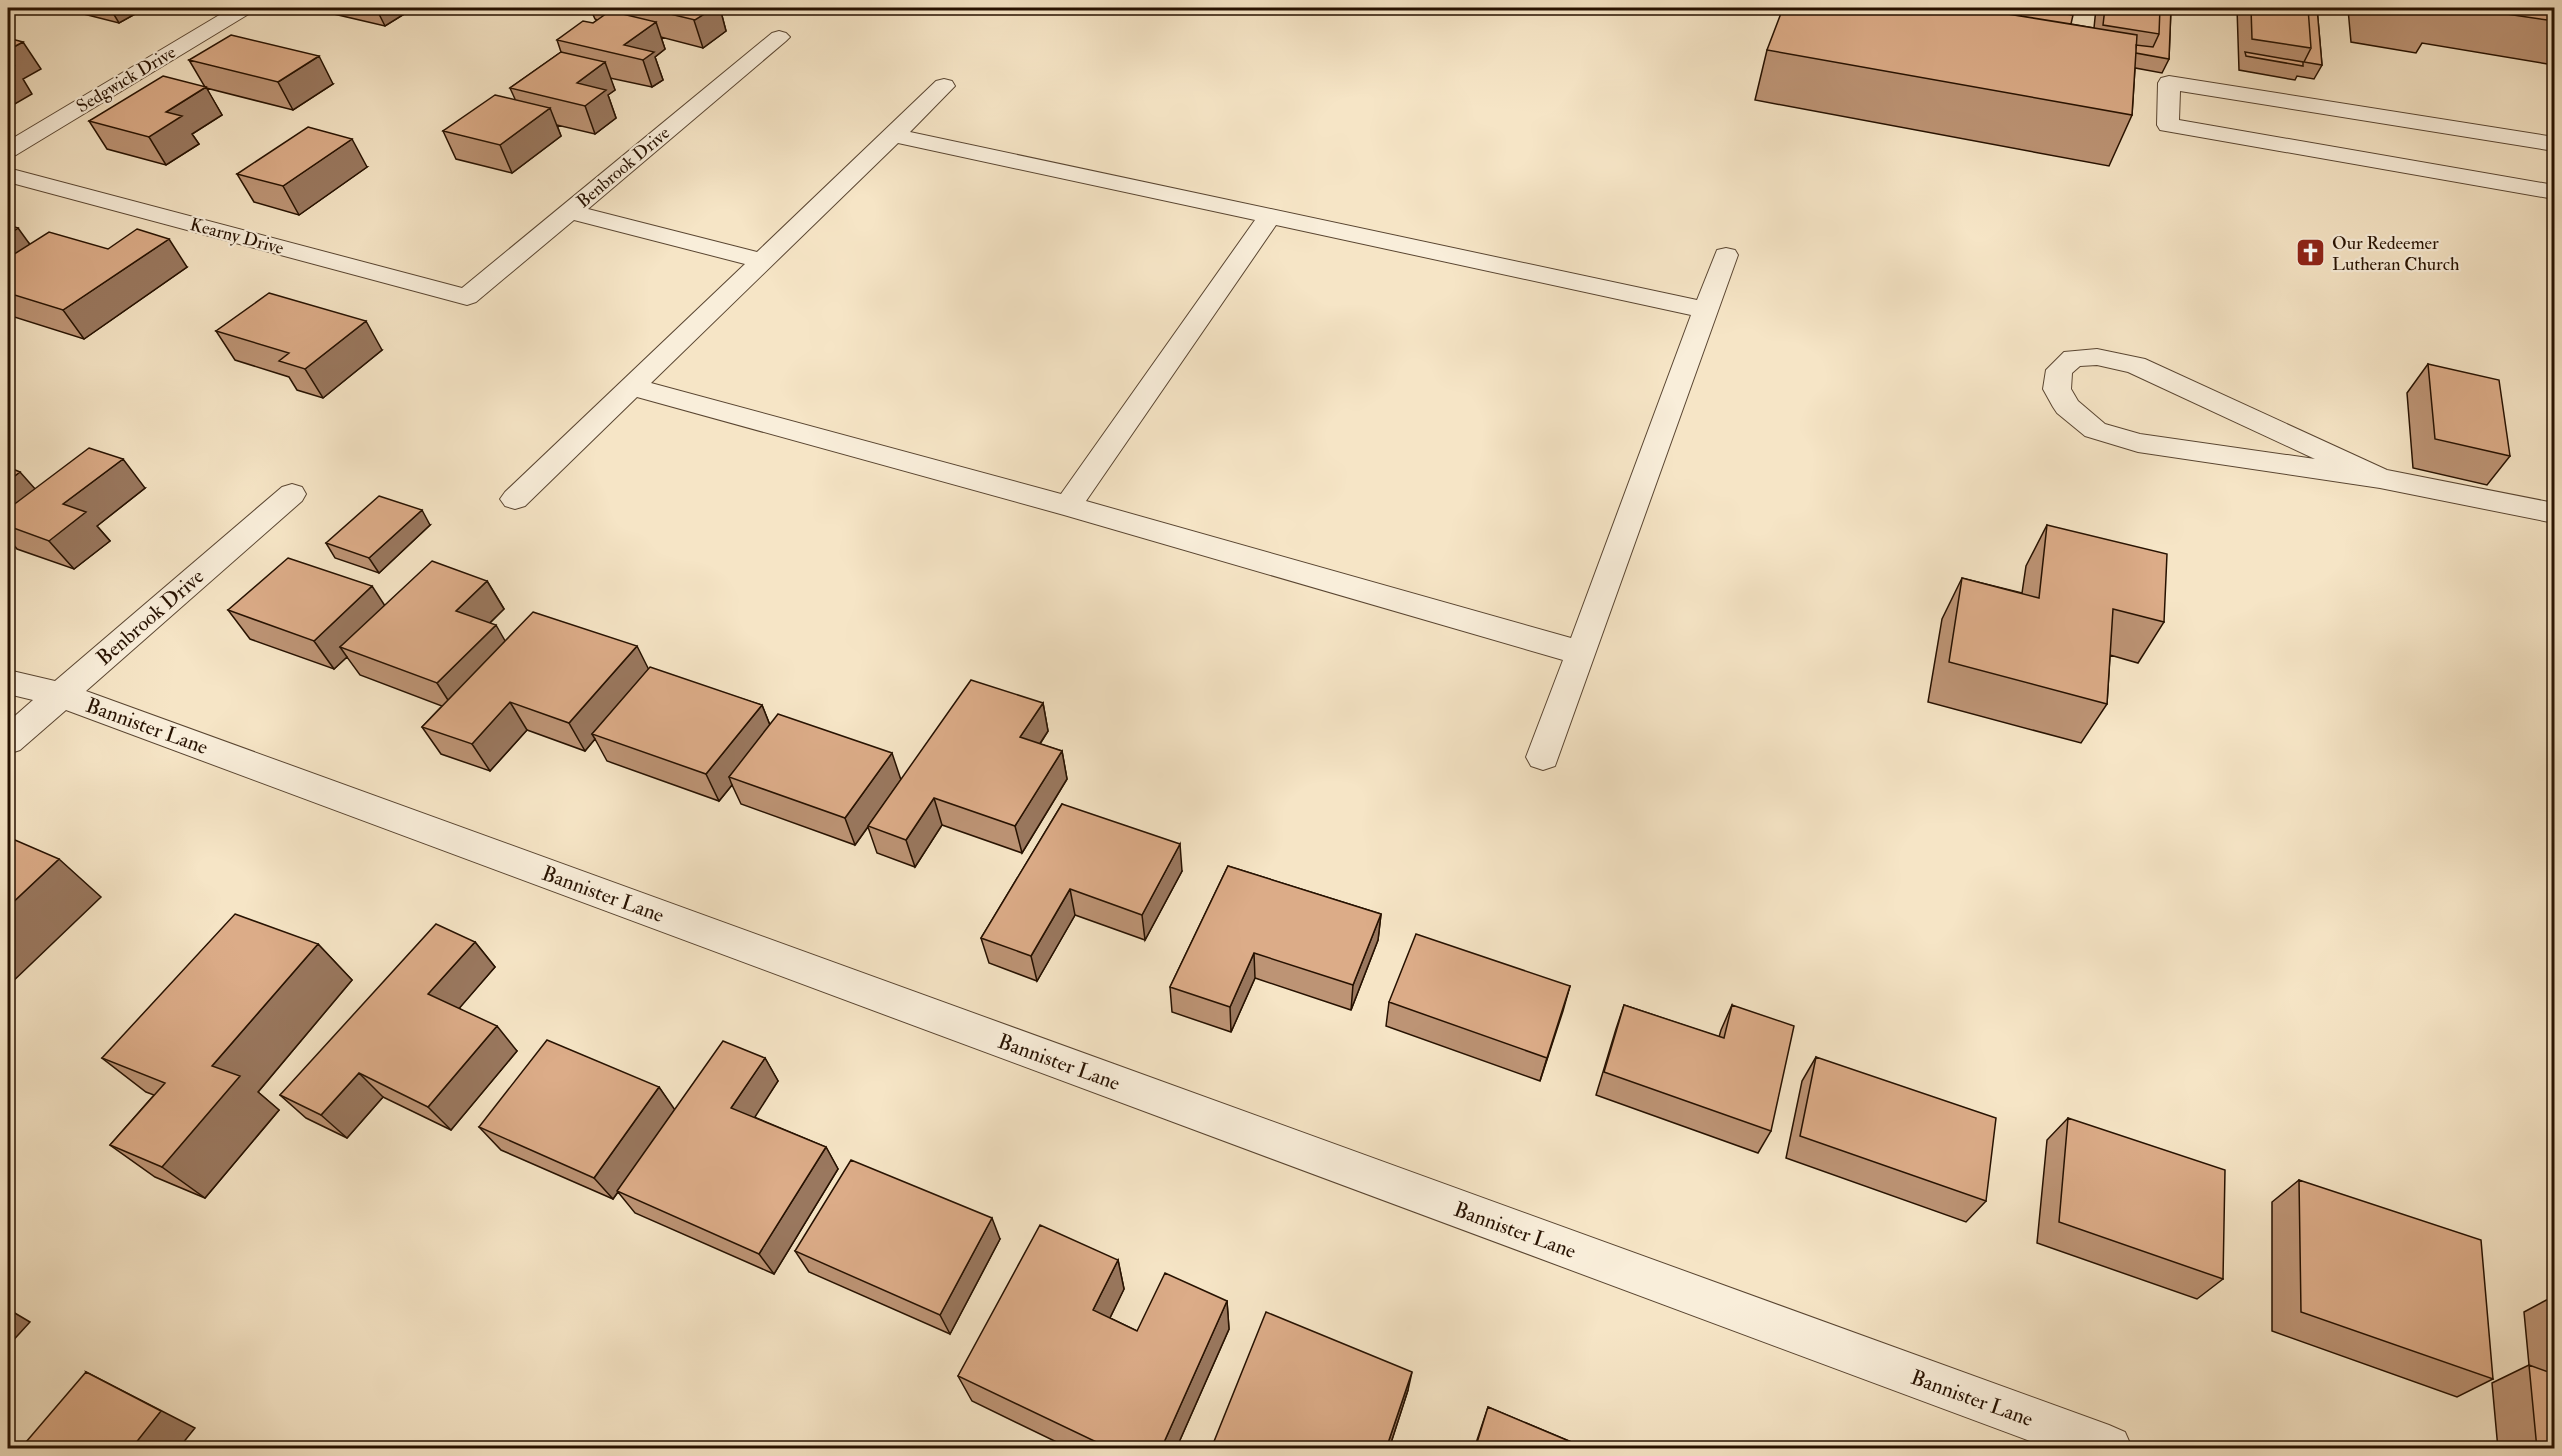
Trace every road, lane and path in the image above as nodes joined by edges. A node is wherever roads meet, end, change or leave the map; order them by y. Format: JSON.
{"nodes":[{"id":1,"x":245,"y":8,"type":"edge"},
{"id":2,"x":779,"y":37,"type":"dead end"},
{"id":3,"x":944,"y":86,"type":"dead end"},
{"id":4,"x":893,"y":135,"type":"junction"},
{"id":5,"x":2554,"y":144,"type":"edge"},
{"id":6,"x":8,"y":150,"type":"edge"},
{"id":7,"x":8,"y":175,"type":"edge"},
{"id":8,"x":2554,"y":192,"type":"edge"},
{"id":9,"x":569,"y":212,"type":"junction"},
{"id":10,"x":1269,"y":217,"type":"junction"},
{"id":11,"x":1726,"y":255,"type":"dead end"},
{"id":12,"x":763,"y":261,"type":"junction"},
{"id":13,"x":467,"y":297,"type":"joint"},
{"id":14,"x":1706,"y":310,"type":"junction"},
{"id":15,"x":632,"y":387,"type":"junction"},
{"id":16,"x":2380,"y":478,"type":"junction"},
{"id":17,"x":292,"y":494,"type":"dead end"},
{"id":18,"x":515,"y":499,"type":"dead end"},
{"id":19,"x":1068,"y":506,"type":"junction"},
{"id":20,"x":2554,"y":513,"type":"edge"},
{"id":21,"x":1581,"y":653,"type":"junction"},
{"id":22,"x":8,"y":682,"type":"edge"},
{"id":23,"x":61,"y":694,"type":"junction"},
{"id":24,"x":8,"y":741,"type":"edge"},
{"id":25,"x":1543,"y":757,"type":"dead end"},
{"id":26,"x":2109,"y":1449,"type":"edge"}],
"edges":[{"from":1,"to":6,"type":"street","name":"Sedgwick Drive"},
{"from":2,"to":9,"type":"street","name":"Benbrook Drive"},
{"from":3,"to":4,"type":"street"},
{"from":4,"to":10,"type":"street"},
{"from":4,"to":12,"type":"street"},
{"from":5,"to":8,"type":"street"},
{"from":7,"to":13,"type":"street","name":"Kearny Drive"},
{"from":9,"to":12,"type":"street"},
{"from":9,"to":13,"type":"street","name":"Benbrook Drive"},
{"from":10,"to":14,"type":"street"},
{"from":10,"to":19,"type":"street"},
{"from":11,"to":14,"type":"street"},
{"from":12,"to":15,"type":"street"},
{"from":14,"to":21,"type":"street"},
{"from":15,"to":18,"type":"street"},
{"from":15,"to":19,"type":"street"},
{"from":16,"to":16,"type":"street"},
{"from":16,"to":20,"type":"street"},
{"from":17,"to":23,"type":"street","name":"Benbrook Drive"},
{"from":19,"to":21,"type":"street"},
{"from":21,"to":25,"type":"street"},
{"from":22,"to":23,"type":"street","name":"Bannister Lane"},
{"from":23,"to":24,"type":"street","name":"Benbrook Drive"},
{"from":23,"to":26,"type":"street","name":"Bannister Lane"}]}
